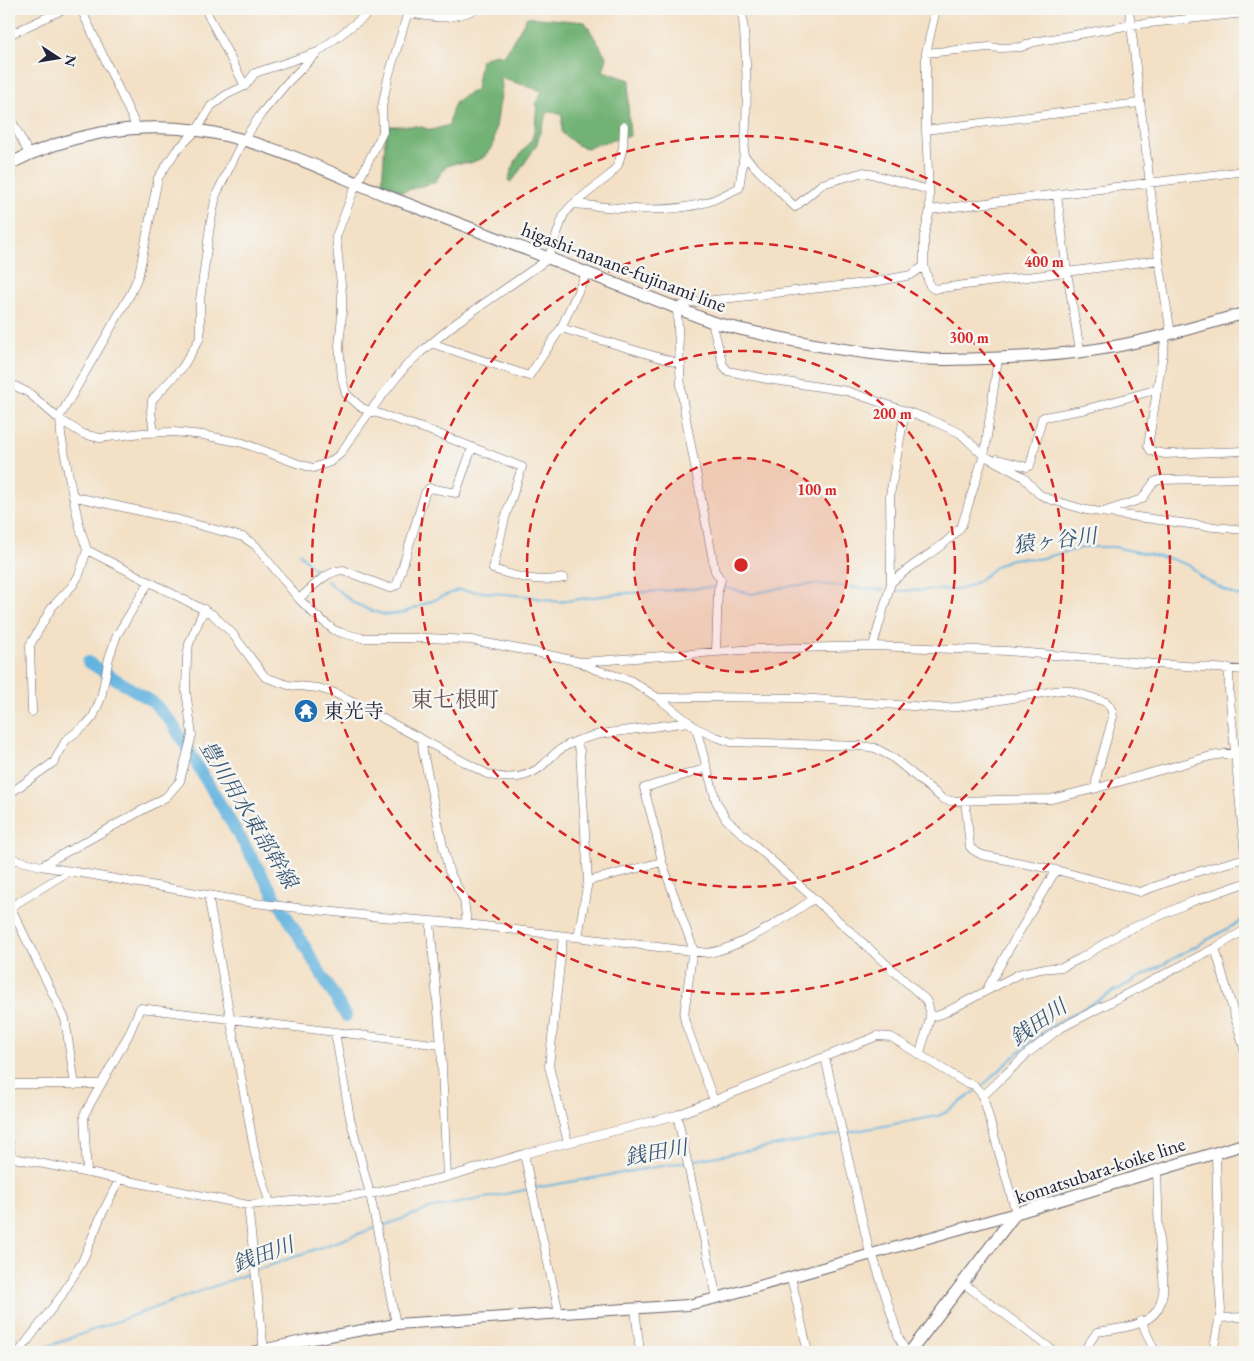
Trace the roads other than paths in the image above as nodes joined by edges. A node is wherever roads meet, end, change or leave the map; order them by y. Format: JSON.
{"nodes":[{"id":1,"x":64,"y":9,"type":"edge"},
{"id":2,"x":81,"y":9,"type":"edge"},
{"id":3,"x":205,"y":9,"type":"edge"},
{"id":4,"x":374,"y":9,"type":"edge"},
{"id":5,"x":394,"y":9,"type":"edge"},
{"id":6,"x":476,"y":9,"type":"edge"},
{"id":7,"x":742,"y":9,"type":"edge"},
{"id":8,"x":936,"y":9,"type":"edge"},
{"id":9,"x":1129,"y":9,"type":"edge"},
{"id":10,"x":408,"y":12,"type":"junction"},
{"id":11,"x":1245,"y":13,"type":"edge"},
{"id":12,"x":1131,"y":26,"type":"junction"},
{"id":13,"x":9,"y":35,"type":"edge"},
{"id":14,"x":318,"y":52,"type":"junction"},
{"id":15,"x":926,"y":53,"type":"junction"},
{"id":16,"x":245,"y":86,"type":"junction"},
{"id":17,"x":1139,"y":103,"type":"junction"},
{"id":18,"x":9,"y":115,"type":"edge"},
{"id":19,"x":624,"y":126,"type":"dead end"},
{"id":20,"x":137,"y":128,"type":"junction"},
{"id":21,"x":197,"y":130,"type":"junction"},
{"id":22,"x":926,"y":130,"type":"junction"},
{"id":23,"x":244,"y":140,"type":"junction"},
{"id":24,"x":29,"y":154,"type":"junction"},
{"id":25,"x":745,"y":157,"type":"junction"},
{"id":26,"x":9,"y":164,"type":"edge"},
{"id":27,"x":1245,"y":171,"type":"edge"},
{"id":28,"x":1151,"y":182,"type":"junction"},
{"id":29,"x":9,"y":184,"type":"edge"},
{"id":30,"x":358,"y":184,"type":"junction"},
{"id":31,"x":929,"y":190,"type":"junction"},
{"id":32,"x":1057,"y":195,"type":"junction"},
{"id":33,"x":574,"y":204,"type":"junction"},
{"id":34,"x":930,"y":210,"type":"junction"},
{"id":35,"x":548,"y":259,"type":"junction"},
{"id":36,"x":1159,"y":260,"type":"junction"},
{"id":37,"x":924,"y":266,"type":"junction"},
{"id":38,"x":1067,"y":272,"type":"junction"},
{"id":39,"x":586,"y":274,"type":"junction"},
{"id":40,"x":678,"y":308,"type":"junction"},
{"id":41,"x":1245,"y":313,"type":"edge"},
{"id":42,"x":712,"y":322,"type":"junction"},
{"id":43,"x":561,"y":328,"type":"junction"},
{"id":44,"x":1168,"y":335,"type":"junction"},
{"id":45,"x":432,"y":343,"type":"junction"},
{"id":46,"x":1080,"y":351,"type":"junction"},
{"id":47,"x":998,"y":358,"type":"junction"},
{"id":48,"x":681,"y":364,"type":"junction"},
{"id":49,"x":9,"y":382,"type":"edge"},
{"id":50,"x":1158,"y":390,"type":"junction"},
{"id":51,"x":370,"y":411,"type":"junction"},
{"id":52,"x":905,"y":411,"type":"junction"},
{"id":53,"x":59,"y":419,"type":"junction"},
{"id":54,"x":154,"y":433,"type":"junction"},
{"id":55,"x":472,"y":448,"type":"junction"},
{"id":56,"x":1245,"y":451,"type":"edge"},
{"id":57,"x":983,"y":456,"type":"junction"},
{"id":58,"x":1245,"y":478,"type":"edge"},
{"id":59,"x":74,"y":495,"type":"junction"},
{"id":60,"x":1101,"y":512,"type":"junction"},
{"id":61,"x":1245,"y":530,"type":"edge"},
{"id":62,"x":88,"y":550,"type":"junction"},
{"id":63,"x":564,"y":578,"type":"dead end"},
{"id":64,"x":149,"y":582,"type":"junction"},
{"id":65,"x":891,"y":583,"type":"junction"},
{"id":66,"x":299,"y":599,"type":"junction"},
{"id":67,"x":204,"y":609,"type":"junction"},
{"id":68,"x":873,"y":646,"type":"junction"},
{"id":69,"x":716,"y":652,"type":"junction"},
{"id":70,"x":580,"y":662,"type":"junction"},
{"id":71,"x":1229,"y":668,"type":"junction"},
{"id":72,"x":1245,"y":670,"type":"edge"},
{"id":73,"x":658,"y":698,"type":"junction"},
{"id":74,"x":32,"y":712,"type":"dead end"},
{"id":75,"x":689,"y":722,"type":"junction"},
{"id":76,"x":696,"y":728,"type":"junction"},
{"id":77,"x":422,"y":741,"type":"junction"},
{"id":78,"x":576,"y":742,"type":"junction"},
{"id":79,"x":1245,"y":751,"type":"edge"},
{"id":80,"x":1235,"y":753,"type":"junction"},
{"id":81,"x":707,"y":768,"type":"junction"},
{"id":82,"x":1097,"y":788,"type":"junction"},
{"id":83,"x":9,"y":794,"type":"edge"},
{"id":84,"x":965,"y":800,"type":"junction"},
{"id":85,"x":1245,"y":857,"type":"edge"},
{"id":86,"x":9,"y":858,"type":"edge"},
{"id":87,"x":662,"y":862,"type":"junction"},
{"id":88,"x":41,"y":866,"type":"junction"},
{"id":89,"x":1056,"y":870,"type":"junction"},
{"id":90,"x":69,"y":871,"type":"junction"},
{"id":91,"x":588,"y":881,"type":"junction"},
{"id":92,"x":1245,"y":883,"type":"edge"},
{"id":93,"x":208,"y":894,"type":"junction"},
{"id":94,"x":814,"y":899,"type":"junction"},
{"id":95,"x":10,"y":907,"type":"edge"},
{"id":96,"x":430,"y":921,"type":"junction"},
{"id":97,"x":467,"y":924,"type":"junction"},
{"id":98,"x":1245,"y":930,"type":"edge"},
{"id":99,"x":563,"y":936,"type":"junction"},
{"id":100,"x":578,"y":938,"type":"junction"},
{"id":101,"x":1215,"y":948,"type":"junction"},
{"id":102,"x":693,"y":951,"type":"junction"},
{"id":103,"x":987,"y":989,"type":"junction"},
{"id":104,"x":931,"y":1017,"type":"junction"},
{"id":105,"x":229,"y":1018,"type":"junction"},
{"id":106,"x":335,"y":1032,"type":"junction"},
{"id":107,"x":441,"y":1044,"type":"junction"},
{"id":108,"x":1245,"y":1052,"type":"edge"},
{"id":109,"x":920,"y":1054,"type":"junction"},
{"id":110,"x":825,"y":1056,"type":"junction"},
{"id":111,"x":9,"y":1084,"type":"edge"},
{"id":112,"x":74,"y":1084,"type":"junction"},
{"id":113,"x":101,"y":1084,"type":"junction"},
{"id":114,"x":983,"y":1096,"type":"junction"},
{"id":115,"x":714,"y":1101,"type":"junction"},
{"id":116,"x":677,"y":1116,"type":"junction"},
{"id":117,"x":9,"y":1142,"type":"edge"},
{"id":118,"x":568,"y":1143,"type":"junction"},
{"id":119,"x":1245,"y":1144,"type":"edge"},
{"id":120,"x":1216,"y":1153,"type":"junction"},
{"id":121,"x":524,"y":1154,"type":"junction"},
{"id":122,"x":10,"y":1157,"type":"edge"},
{"id":123,"x":1157,"y":1170,"type":"junction"},
{"id":124,"x":87,"y":1173,"type":"junction"},
{"id":125,"x":448,"y":1177,"type":"junction"},
{"id":126,"x":120,"y":1180,"type":"junction"},
{"id":127,"x":370,"y":1194,"type":"junction"},
{"id":128,"x":270,"y":1204,"type":"junction"},
{"id":129,"x":248,"y":1205,"type":"junction"},
{"id":130,"x":1016,"y":1213,"type":"junction"},
{"id":131,"x":871,"y":1254,"type":"junction"},
{"id":132,"x":791,"y":1277,"type":"junction"},
{"id":133,"x":963,"y":1283,"type":"junction"},
{"id":134,"x":717,"y":1298,"type":"junction"},
{"id":135,"x":634,"y":1309,"type":"junction"},
{"id":136,"x":559,"y":1313,"type":"junction"},
{"id":137,"x":1245,"y":1317,"type":"edge"},
{"id":138,"x":1220,"y":1318,"type":"junction"},
{"id":139,"x":1141,"y":1321,"type":"junction"},
{"id":140,"x":396,"y":1324,"type":"junction"},
{"id":141,"x":265,"y":1351,"type":"edge"},
{"id":142,"x":19,"y":1352,"type":"edge"},
{"id":143,"x":252,"y":1352,"type":"edge"},
{"id":144,"x":640,"y":1352,"type":"edge"},
{"id":145,"x":808,"y":1352,"type":"edge"},
{"id":146,"x":911,"y":1352,"type":"edge"},
{"id":147,"x":1055,"y":1352,"type":"edge"},
{"id":148,"x":1083,"y":1352,"type":"edge"},
{"id":149,"x":1155,"y":1352,"type":"edge"},
{"id":150,"x":1214,"y":1352,"type":"edge"}],
"edges":[{"from":1,"to":13,"type":"street"},
{"from":2,"to":20,"type":"street"},
{"from":3,"to":16,"type":"street"},
{"from":4,"to":14,"type":"street"},
{"from":5,"to":10,"type":"street"},
{"from":6,"to":10,"type":"street"},
{"from":7,"to":25,"type":"street"},
{"from":8,"to":15,"type":"street"},
{"from":9,"to":12,"type":"street"},
{"from":10,"to":30,"type":"street"},
{"from":11,"to":12,"type":"street"},
{"from":12,"to":15,"type":"street"},
{"from":12,"to":17,"type":"street"},
{"from":14,"to":16,"type":"street"},
{"from":14,"to":23,"type":"street"},
{"from":15,"to":22,"type":"street"},
{"from":16,"to":21,"type":"street"},
{"from":17,"to":22,"type":"street"},
{"from":17,"to":28,"type":"street"},
{"from":18,"to":24,"type":"street"},
{"from":19,"to":33,"type":"street"},
{"from":20,"to":21,"type":"main road","name":"higashi-nanane-fujinami line"},
{"from":20,"to":24,"type":"main road","name":"higashi-nanane-fujinami line"},
{"from":21,"to":23,"type":"main road","name":"higashi-nanane-fujinami line"},
{"from":21,"to":53,"type":"street"},
{"from":22,"to":31,"type":"street"},
{"from":23,"to":30,"type":"main road","name":"higashi-nanane-fujinami line"},
{"from":23,"to":54,"type":"street"},
{"from":24,"to":26,"type":"main road","name":"higashi-nanane-fujinami line"},
{"from":25,"to":31,"type":"street"},
{"from":25,"to":33,"type":"street"},
{"from":26,"to":29,"type":"street"},
{"from":27,"to":28,"type":"street"},
{"from":28,"to":32,"type":"street"},
{"from":28,"to":36,"type":"street"},
{"from":30,"to":35,"type":"main road","name":"higashi-nanane-fujinami line"},
{"from":30,"to":51,"type":"street"},
{"from":31,"to":34,"type":"street"},
{"from":32,"to":34,"type":"street"},
{"from":32,"to":38,"type":"street"},
{"from":33,"to":35,"type":"street"},
{"from":34,"to":37,"type":"street"},
{"from":35,"to":39,"type":"main road","name":"higashi-nanane-fujinami line"},
{"from":35,"to":45,"type":"street"},
{"from":36,"to":38,"type":"street"},
{"from":36,"to":44,"type":"street"},
{"from":37,"to":38,"type":"street"},
{"from":37,"to":40,"type":"street"},
{"from":38,"to":46,"type":"street"},
{"from":39,"to":40,"type":"main road","name":"higashi-nanane-fujinami line"},
{"from":39,"to":43,"type":"street"},
{"from":40,"to":42,"type":"main road","name":"higashi-nanane-fujinami line"},
{"from":40,"to":48,"type":"street"},
{"from":41,"to":44,"type":"main road","name":"higashi-nanane-fujinami line"},
{"from":42,"to":47,"type":"main road","name":"higashi-nanane-fujinami line"},
{"from":42,"to":52,"type":"street"},
{"from":43,"to":45,"type":"street"},
{"from":43,"to":48,"type":"street"},
{"from":44,"to":46,"type":"main road","name":"higashi-nanane-fujinami line"},
{"from":44,"to":50,"type":"street"},
{"from":45,"to":51,"type":"street"},
{"from":46,"to":47,"type":"main road","name":"higashi-nanane-fujinami line"},
{"from":47,"to":57,"type":"street"},
{"from":48,"to":69,"type":"street"},
{"from":49,"to":53,"type":"street"},
{"from":50,"to":56,"type":"street"},
{"from":50,"to":57,"type":"street"},
{"from":51,"to":54,"type":"street"},
{"from":51,"to":55,"type":"street"},
{"from":52,"to":57,"type":"street"},
{"from":52,"to":65,"type":"street"},
{"from":53,"to":54,"type":"street"},
{"from":53,"to":59,"type":"street"},
{"from":55,"to":63,"type":"street"},
{"from":55,"to":66,"type":"street"},
{"from":57,"to":60,"type":"street"},
{"from":57,"to":65,"type":"street"},
{"from":58,"to":60,"type":"street"},
{"from":59,"to":62,"type":"street"},
{"from":59,"to":66,"type":"street"},
{"from":60,"to":61,"type":"street"},
{"from":62,"to":64,"type":"street"},
{"from":62,"to":74,"type":"street"},
{"from":64,"to":67,"type":"street"},
{"from":64,"to":83,"type":"street"},
{"from":65,"to":68,"type":"street"},
{"from":66,"to":70,"type":"street"},
{"from":67,"to":77,"type":"street"},
{"from":67,"to":88,"type":"street"},
{"from":68,"to":69,"type":"street"},
{"from":68,"to":71,"type":"street"},
{"from":69,"to":70,"type":"street"},
{"from":70,"to":73,"type":"street"},
{"from":71,"to":72,"type":"street"},
{"from":71,"to":80,"type":"street"},
{"from":73,"to":75,"type":"street"},
{"from":73,"to":82,"type":"street"},
{"from":75,"to":76,"type":"street"},
{"from":75,"to":78,"type":"street"},
{"from":76,"to":81,"type":"street"},
{"from":76,"to":84,"type":"street"},
{"from":77,"to":78,"type":"street"},
{"from":77,"to":97,"type":"street"},
{"from":78,"to":91,"type":"street"},
{"from":79,"to":80,"type":"street"},
{"from":80,"to":82,"type":"street"},
{"from":80,"to":85,"type":"street"},
{"from":81,"to":87,"type":"street"},
{"from":81,"to":94,"type":"street"},
{"from":82,"to":84,"type":"street"},
{"from":84,"to":89,"type":"street"},
{"from":85,"to":89,"type":"street"},
{"from":86,"to":88,"type":"street"},
{"from":87,"to":91,"type":"street"},
{"from":87,"to":102,"type":"street"},
{"from":88,"to":90,"type":"street"},
{"from":89,"to":103,"type":"street"},
{"from":90,"to":93,"type":"street"},
{"from":90,"to":95,"type":"street"},
{"from":91,"to":100,"type":"street"},
{"from":92,"to":103,"type":"street"},
{"from":93,"to":96,"type":"street"},
{"from":93,"to":105,"type":"street"},
{"from":94,"to":102,"type":"street"},
{"from":94,"to":104,"type":"street"},
{"from":95,"to":112,"type":"street"},
{"from":96,"to":97,"type":"street"},
{"from":96,"to":107,"type":"street"},
{"from":97,"to":99,"type":"street"},
{"from":98,"to":101,"type":"street"},
{"from":99,"to":100,"type":"street"},
{"from":99,"to":118,"type":"street"},
{"from":100,"to":102,"type":"street"},
{"from":101,"to":108,"type":"street"},
{"from":101,"to":114,"type":"street"},
{"from":102,"to":115,"type":"street"},
{"from":103,"to":104,"type":"street"},
{"from":104,"to":109,"type":"street"},
{"from":105,"to":106,"type":"street"},
{"from":105,"to":113,"type":"street"},
{"from":105,"to":128,"type":"street"},
{"from":106,"to":107,"type":"street"},
{"from":106,"to":127,"type":"street"},
{"from":107,"to":125,"type":"street"},
{"from":109,"to":110,"type":"street"},
{"from":109,"to":114,"type":"street"},
{"from":110,"to":115,"type":"street"},
{"from":110,"to":131,"type":"street"},
{"from":111,"to":112,"type":"street"},
{"from":112,"to":113,"type":"street"},
{"from":113,"to":124,"type":"street"},
{"from":114,"to":130,"type":"street"},
{"from":115,"to":116,"type":"street"},
{"from":116,"to":118,"type":"street"},
{"from":116,"to":134,"type":"street"},
{"from":117,"to":122,"type":"street"},
{"from":118,"to":121,"type":"street"},
{"from":119,"to":120,"type":"main road","name":"komatsubara-koike line"},
{"from":120,"to":123,"type":"main road","name":"komatsubara-koike line"},
{"from":120,"to":138,"type":"street"},
{"from":121,"to":125,"type":"street"},
{"from":121,"to":136,"type":"street"},
{"from":122,"to":124,"type":"street"},
{"from":123,"to":130,"type":"main road","name":"komatsubara-koike line"},
{"from":123,"to":139,"type":"street"},
{"from":124,"to":126,"type":"street"},
{"from":125,"to":127,"type":"street"},
{"from":126,"to":129,"type":"street"},
{"from":126,"to":142,"type":"street"},
{"from":127,"to":128,"type":"street"},
{"from":127,"to":140,"type":"street"},
{"from":128,"to":129,"type":"street"},
{"from":129,"to":141,"type":"street"},
{"from":130,"to":131,"type":"street"},
{"from":130,"to":133,"type":"main road","name":"komatsubara-koike line"},
{"from":131,"to":132,"type":"street"},
{"from":131,"to":146,"type":"street"},
{"from":132,"to":134,"type":"street"},
{"from":132,"to":145,"type":"street"},
{"from":133,"to":146,"type":"main road","name":"komatsubara-koike line"},
{"from":133,"to":147,"type":"street"},
{"from":134,"to":135,"type":"street"},
{"from":135,"to":136,"type":"street"},
{"from":135,"to":144,"type":"street"},
{"from":136,"to":140,"type":"street"},
{"from":137,"to":138,"type":"street"},
{"from":138,"to":150,"type":"street"},
{"from":139,"to":148,"type":"street"},
{"from":139,"to":149,"type":"street"},
{"from":140,"to":141,"type":"street"},
{"from":141,"to":143,"type":"street"}]}
